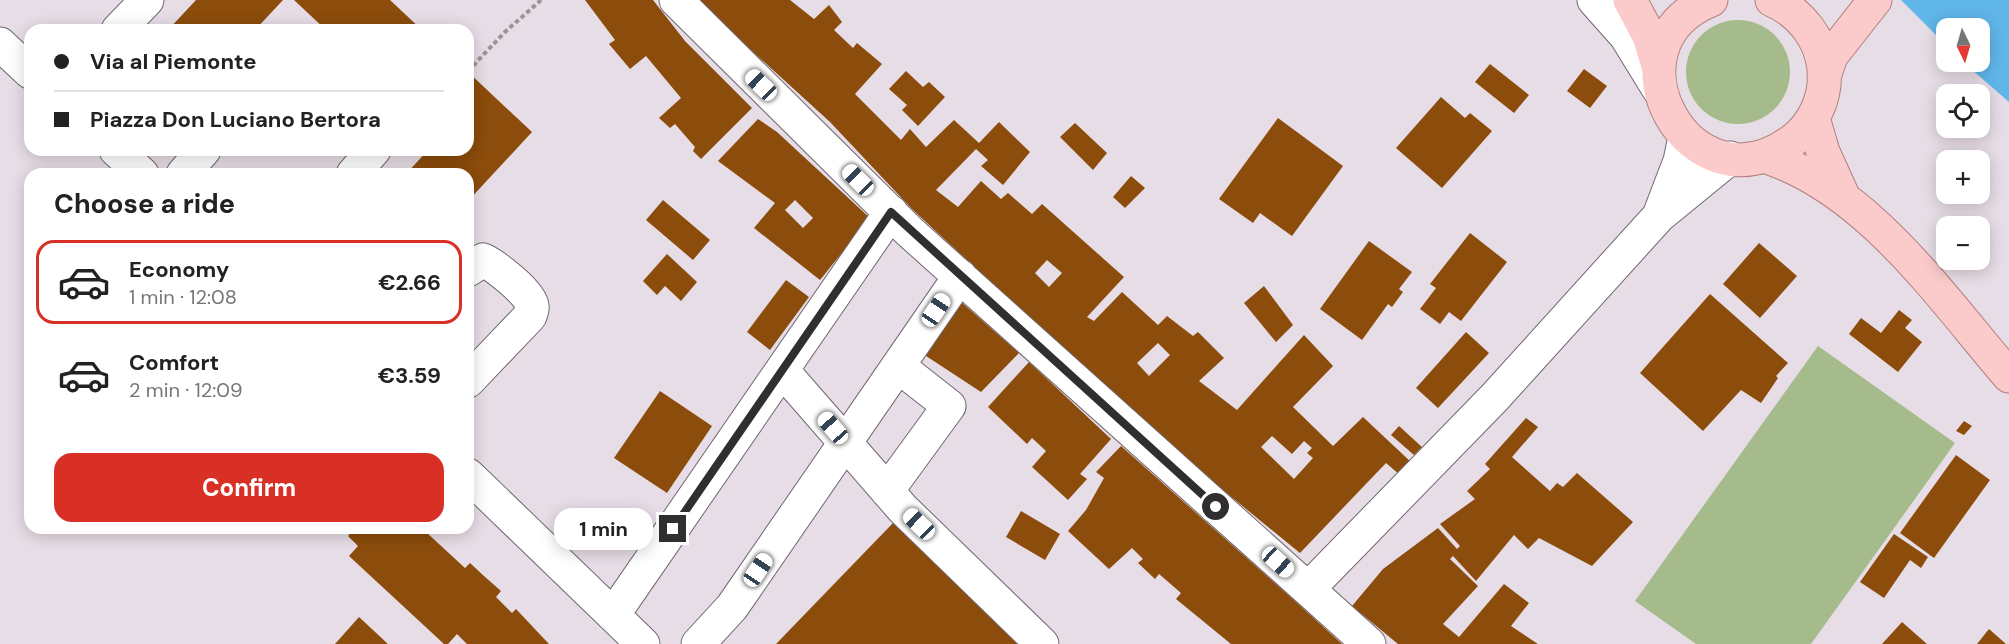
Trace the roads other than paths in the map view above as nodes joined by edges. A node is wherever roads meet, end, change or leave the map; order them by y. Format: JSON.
{"nodes":[{"id":1,"x":147,"y":0,"type":"edge"},
{"id":2,"x":676,"y":0,"type":"edge"},
{"id":3,"x":1594,"y":0,"type":"edge"},
{"id":4,"x":1630,"y":0,"type":"edge"},
{"id":5,"x":1711,"y":0,"type":"edge"},
{"id":6,"x":1871,"y":4,"type":"edge"},
{"id":7,"x":1783,"y":7,"type":"edge"},
{"id":8,"x":124,"y":24,"type":"edge"},
{"id":9,"x":0,"y":44,"type":"edge"},
{"id":10,"x":24,"y":66,"type":"edge"},
{"id":11,"x":1824,"y":78,"type":"junction"},
{"id":12,"x":1660,"y":82,"type":"junction"},
{"id":13,"x":1813,"y":118,"type":"junction"},
{"id":14,"x":1685,"y":137,"type":"junction"},
{"id":15,"x":122,"y":156,"type":"edge"},
{"id":16,"x":199,"y":156,"type":"edge"},
{"id":17,"x":369,"y":156,"type":"edge"},
{"id":18,"x":1764,"y":156,"type":"junction"},
{"id":19,"x":1730,"y":158,"type":"junction"},
{"id":20,"x":136,"y":168,"type":"edge"},
{"id":21,"x":188,"y":168,"type":"edge"},
{"id":22,"x":358,"y":168,"type":"edge"},
{"id":23,"x":1843,"y":196,"type":"junction"},
{"id":24,"x":891,"y":212,"type":"junction"},
{"id":25,"x":1659,"y":216,"type":"junction"},
{"id":26,"x":474,"y":266,"type":"edge"},
{"id":27,"x":960,"y":276,"type":"junction"},
{"id":28,"x":898,"y":366,"type":"junction"},
{"id":29,"x":782,"y":370,"type":"junction"},
{"id":30,"x":474,"y":375,"type":"edge"},
{"id":31,"x":2009,"y":376,"type":"edge"},
{"id":32,"x":845,"y":443,"type":"junction"},
{"id":33,"x":474,"y":481,"type":"edge"},
{"id":34,"x":887,"y":491,"type":"junction"},
{"id":35,"x":1308,"y":589,"type":"junction"},
{"id":36,"x":628,"y":634,"type":"edge"},
{"id":37,"x":698,"y":644,"type":"edge"},
{"id":38,"x":1042,"y":644,"type":"edge"},
{"id":39,"x":1369,"y":644,"type":"edge"}],
"edges":[{"from":1,"to":8,"type":"street"},
{"from":2,"to":24,"type":"street"},
{"from":3,"to":12,"type":"street"},
{"from":4,"to":12,"type":"main road"},
{"from":5,"to":12,"type":"main road"},
{"from":6,"to":7,"type":"main road"},
{"from":6,"to":11,"type":"main road"},
{"from":7,"to":11,"type":"main road"},
{"from":9,"to":10,"type":"street"},
{"from":11,"to":13,"type":"main road"},
{"from":12,"to":14,"type":"main road"},
{"from":13,"to":18,"type":"main road"},
{"from":13,"to":23,"type":"main road"},
{"from":14,"to":19,"type":"main road"},
{"from":14,"to":25,"type":"street"},
{"from":15,"to":20,"type":"street"},
{"from":16,"to":21,"type":"street"},
{"from":17,"to":22,"type":"street"},
{"from":18,"to":19,"type":"main road"},
{"from":18,"to":23,"type":"main road"},
{"from":19,"to":25,"type":"street"},
{"from":23,"to":31,"type":"main road"},
{"from":24,"to":27,"type":"street"},
{"from":24,"to":29,"type":"street"},
{"from":25,"to":35,"type":"street"},
{"from":26,"to":30,"type":"street"},
{"from":27,"to":28,"type":"street"},
{"from":27,"to":35,"type":"street"},
{"from":28,"to":32,"type":"street"},
{"from":28,"to":34,"type":"street"},
{"from":29,"to":32,"type":"street"},
{"from":29,"to":36,"type":"street"},
{"from":32,"to":34,"type":"street"},
{"from":32,"to":37,"type":"street"},
{"from":33,"to":36,"type":"street"},
{"from":34,"to":38,"type":"street"},
{"from":35,"to":39,"type":"street"}]}
